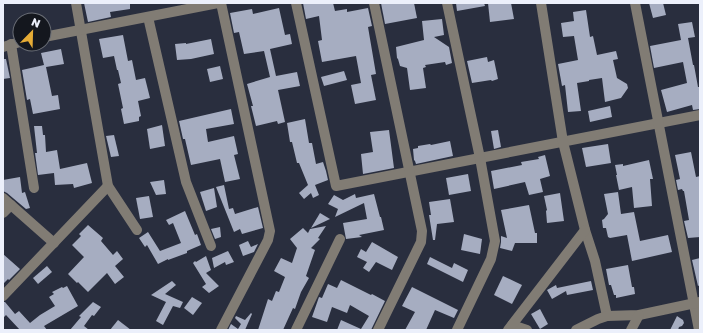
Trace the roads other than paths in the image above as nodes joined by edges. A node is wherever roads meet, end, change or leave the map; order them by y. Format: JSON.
{"nodes":[{"id":1,"x":76,"y":3,"type":"edge"},
{"id":2,"x":218,"y":3,"type":"edge"},
{"id":3,"x":221,"y":3,"type":"edge"},
{"id":4,"x":296,"y":3,"type":"edge"},
{"id":5,"x":374,"y":3,"type":"edge"},
{"id":6,"x":447,"y":3,"type":"edge"},
{"id":7,"x":541,"y":3,"type":"edge"},
{"id":8,"x":635,"y":3,"type":"edge"},
{"id":9,"x":148,"y":17,"type":"junction"},
{"id":10,"x":81,"y":30,"type":"junction"},
{"id":11,"x":52,"y":35,"type":"edge"},
{"id":12,"x":13,"y":52,"type":"edge"},
{"id":13,"x":700,"y":115,"type":"edge"},
{"id":14,"x":658,"y":123,"type":"junction"},
{"id":15,"x":563,"y":142,"type":"junction"},
{"id":16,"x":480,"y":158,"type":"junction"},
{"id":17,"x":410,"y":172,"type":"junction"},
{"id":18,"x":108,"y":186,"type":"junction"},
{"id":19,"x":34,"y":188,"type":"dead end"},
{"id":20,"x":7,"y":201,"type":"edge"},
{"id":21,"x":3,"y":212,"type":"edge"},
{"id":22,"x":137,"y":230,"type":"dead end"},
{"id":23,"x":585,"y":230,"type":"junction"},
{"id":24,"x":340,"y":238,"type":"dead end"},
{"id":25,"x":54,"y":243,"type":"junction"},
{"id":26,"x":211,"y":246,"type":"dead end"},
{"id":27,"x":3,"y":296,"type":"edge"},
{"id":28,"x":697,"y":303,"type":"edge"},
{"id":29,"x":639,"y":315,"type":"junction"},
{"id":30,"x":607,"y":316,"type":"junction"},
{"id":31,"x":510,"y":328,"type":"edge"},
{"id":32,"x":221,"y":330,"type":"edge"},
{"id":33,"x":296,"y":330,"type":"edge"},
{"id":34,"x":378,"y":330,"type":"edge"},
{"id":35,"x":457,"y":330,"type":"edge"},
{"id":36,"x":527,"y":330,"type":"edge"},
{"id":37,"x":576,"y":330,"type":"edge"},
{"id":38,"x":631,"y":330,"type":"edge"},
{"id":39,"x":699,"y":330,"type":"edge"}],
"edges":[{"from":1,"to":10,"type":"street"},
{"from":2,"to":9,"type":"street"},
{"from":3,"to":32,"type":"street"},
{"from":4,"to":17,"type":"street"},
{"from":5,"to":17,"type":"street"},
{"from":6,"to":16,"type":"street"},
{"from":7,"to":15,"type":"street"},
{"from":8,"to":14,"type":"street"},
{"from":9,"to":10,"type":"street"},
{"from":9,"to":26,"type":"street"},
{"from":10,"to":11,"type":"street"},
{"from":10,"to":18,"type":"street"},
{"from":12,"to":19,"type":"street"},
{"from":13,"to":14,"type":"street"},
{"from":14,"to":15,"type":"street"},
{"from":14,"to":28,"type":"street"},
{"from":15,"to":16,"type":"street"},
{"from":15,"to":23,"type":"street"},
{"from":16,"to":17,"type":"street"},
{"from":16,"to":35,"type":"street"},
{"from":17,"to":34,"type":"street"},
{"from":18,"to":22,"type":"street"},
{"from":18,"to":25,"type":"street"},
{"from":20,"to":21,"type":"street"},
{"from":20,"to":25,"type":"street"},
{"from":23,"to":30,"type":"street"},
{"from":23,"to":31,"type":"street"},
{"from":24,"to":33,"type":"street"},
{"from":25,"to":27,"type":"street"},
{"from":28,"to":29,"type":"street"},
{"from":28,"to":39,"type":"street"},
{"from":29,"to":30,"type":"street"},
{"from":29,"to":38,"type":"street"},
{"from":30,"to":37,"type":"street"},
{"from":31,"to":36,"type":"street"}]}
